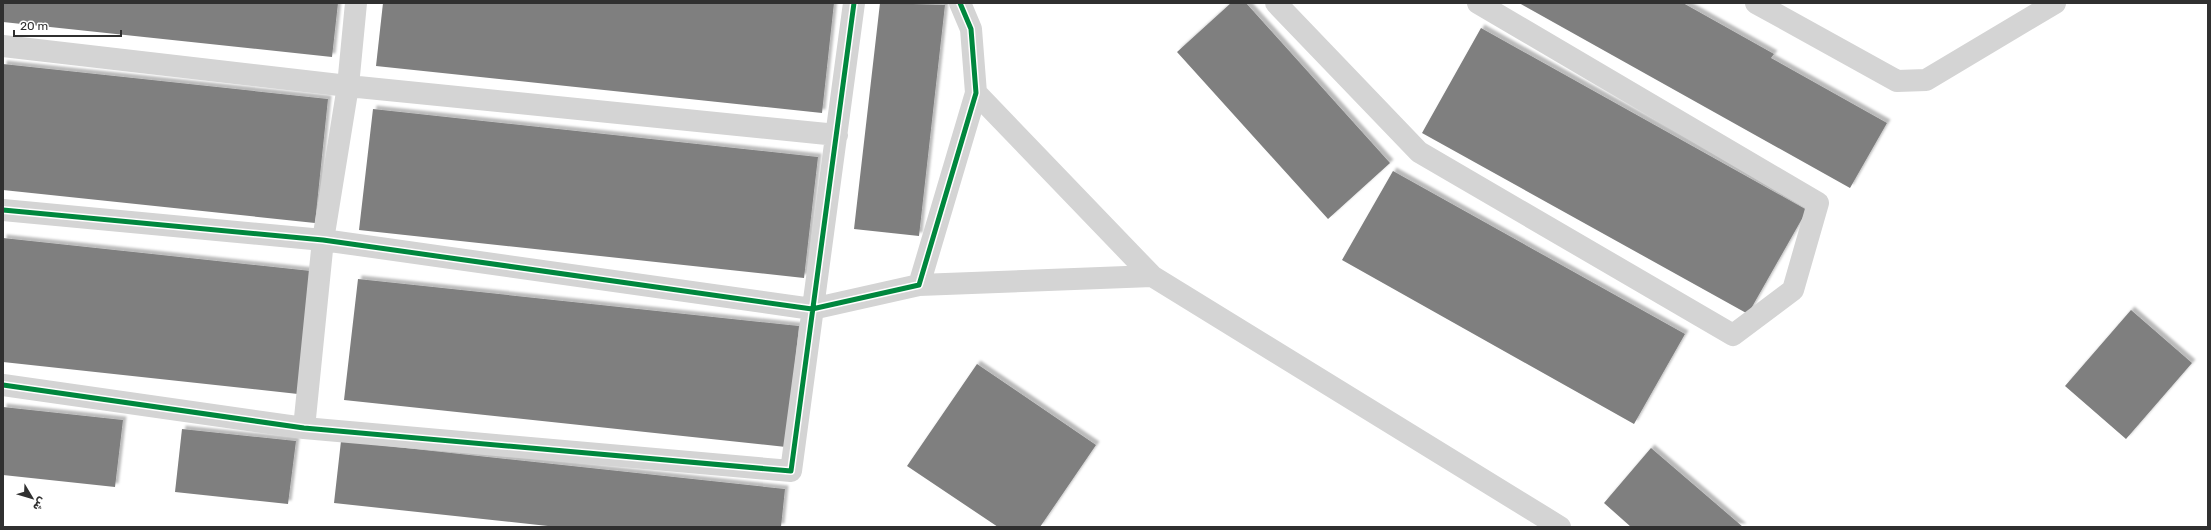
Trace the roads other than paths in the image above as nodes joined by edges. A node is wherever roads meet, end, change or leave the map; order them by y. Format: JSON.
{"nodes":[{"id":1,"x":356,"y":3,"type":"edge"},
{"id":2,"x":854,"y":3,"type":"edge"},
{"id":3,"x":960,"y":3,"type":"edge"},
{"id":4,"x":1276,"y":3,"type":"edge"},
{"id":5,"x":1478,"y":3,"type":"edge"},
{"id":6,"x":1756,"y":3,"type":"edge"},
{"id":7,"x":2055,"y":3,"type":"edge"},
{"id":8,"x":3,"y":46,"type":"edge"},
{"id":9,"x":348,"y":86,"type":"junction"},
{"id":10,"x":976,"y":93,"type":"junction"},
{"id":11,"x":836,"y":136,"type":"junction"},
{"id":12,"x":3,"y":210,"type":"edge"},
{"id":13,"x":323,"y":240,"type":"junction"},
{"id":14,"x":1152,"y":276,"type":"junction"},
{"id":15,"x":919,"y":285,"type":"junction"},
{"id":16,"x":812,"y":309,"type":"junction"},
{"id":17,"x":3,"y":385,"type":"edge"},
{"id":18,"x":304,"y":428,"type":"junction"},
{"id":19,"x":1560,"y":527,"type":"edge"}],
"edges":[{"from":1,"to":9,"type":"street"},
{"from":2,"to":11,"type":"street"},
{"from":3,"to":10,"type":"street"},
{"from":4,"to":5,"type":"street"},
{"from":6,"to":7,"type":"street"},
{"from":8,"to":9,"type":"street"},
{"from":9,"to":11,"type":"street"},
{"from":9,"to":13,"type":"street"},
{"from":10,"to":14,"type":"street"},
{"from":10,"to":15,"type":"street"},
{"from":11,"to":16,"type":"street"},
{"from":12,"to":13,"type":"street"},
{"from":13,"to":16,"type":"street"},
{"from":13,"to":18,"type":"street"},
{"from":14,"to":15,"type":"street"},
{"from":14,"to":19,"type":"street"},
{"from":15,"to":16,"type":"street"},
{"from":16,"to":18,"type":"street"},
{"from":17,"to":18,"type":"street"}]}
